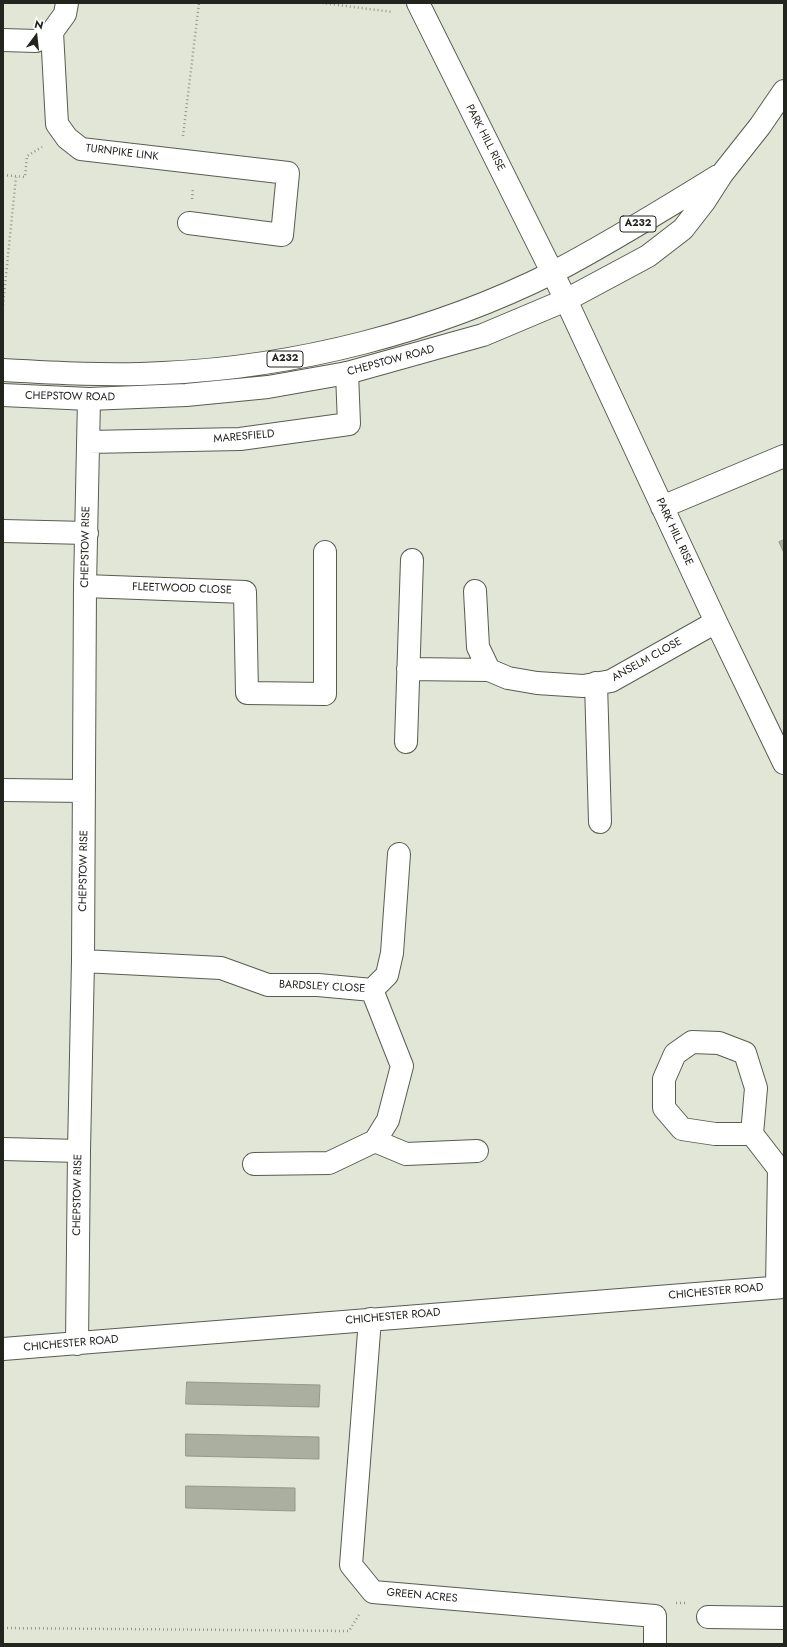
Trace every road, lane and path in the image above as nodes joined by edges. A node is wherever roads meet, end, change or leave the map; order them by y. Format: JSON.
{"nodes":[{"id":1,"x":67,"y":3,"type":"edge"},
{"id":2,"x":199,"y":3,"type":"edge"},
{"id":3,"x":322,"y":3,"type":"edge"},
{"id":4,"x":421,"y":9,"type":"edge"},
{"id":5,"x":52,"y":32,"type":"junction"},
{"id":6,"x":3,"y":40,"type":"edge"},
{"id":7,"x":784,"y":91,"type":"edge"},
{"id":8,"x":64,"y":134,"type":"junction"},
{"id":9,"x":188,"y":161,"type":"junction"},
{"id":10,"x":722,"y":174,"type":"junction"},
{"id":11,"x":3,"y":175,"type":"edge"},
{"id":12,"x":16,"y":177,"type":"junction"},
{"id":13,"x":190,"y":223,"type":"joint"},
{"id":14,"x":553,"y":272,"type":"junction"},
{"id":15,"x":566,"y":300,"type":"junction"},
{"id":16,"x":3,"y":305,"type":"edge"},
{"id":17,"x":3,"y":370,"type":"edge"},
{"id":18,"x":347,"y":373,"type":"junction"},
{"id":19,"x":3,"y":395,"type":"edge"},
{"id":20,"x":89,"y":399,"type":"junction"},
{"id":21,"x":88,"y":442,"type":"junction"},
{"id":22,"x":784,"y":456,"type":"edge"},
{"id":23,"x":662,"y":507,"type":"junction"},
{"id":24,"x":3,"y":531,"type":"edge"},
{"id":25,"x":86,"y":533,"type":"junction"},
{"id":26,"x":325,"y":552,"type":"dead end"},
{"id":27,"x":412,"y":560,"type":"dead end"},
{"id":28,"x":85,"y":586,"type":"junction"},
{"id":29,"x":475,"y":591,"type":"dead end"},
{"id":30,"x":716,"y":622,"type":"junction"},
{"id":31,"x":408,"y":669,"type":"junction"},
{"id":32,"x":489,"y":670,"type":"junction"},
{"id":33,"x":596,"y":683,"type":"junction"},
{"id":34,"x":406,"y":742,"type":"dead end"},
{"id":35,"x":784,"y":764,"type":"edge"},
{"id":36,"x":3,"y":790,"type":"edge"},
{"id":37,"x":84,"y":791,"type":"junction"},
{"id":38,"x":600,"y":822,"type":"dead end"},
{"id":39,"x":399,"y":854,"type":"dead end"},
{"id":40,"x":83,"y":961,"type":"junction"},
{"id":41,"x":372,"y":990,"type":"junction"},
{"id":42,"x":752,"y":1134,"type":"junction"},
{"id":43,"x":375,"y":1141,"type":"junction"},
{"id":44,"x":3,"y":1149,"type":"edge"},
{"id":45,"x":79,"y":1151,"type":"junction"},
{"id":46,"x":477,"y":1151,"type":"dead end"},
{"id":47,"x":254,"y":1164,"type":"dead end"},
{"id":48,"x":780,"y":1287,"type":"edge"},
{"id":49,"x":370,"y":1319,"type":"junction"},
{"id":50,"x":77,"y":1344,"type":"junction"},
{"id":51,"x":3,"y":1349,"type":"edge"},
{"id":52,"x":373,"y":1592,"type":"junction"},
{"id":53,"x":708,"y":1617,"type":"dead end"},
{"id":54,"x":784,"y":1618,"type":"edge"},
{"id":55,"x":3,"y":1628,"type":"edge"},
{"id":56,"x":655,"y":1644,"type":"edge"}],
"edges":[{"from":1,"to":5,"type":"main road"},
{"from":2,"to":9,"type":"path"},
{"from":3,"to":4,"type":"path"},
{"from":4,"to":14,"type":"main road","name":"PARK HILL RISE"},
{"from":5,"to":6,"type":"main road"},
{"from":5,"to":8,"type":"main road","name":"TURNPIKE LINK"},
{"from":7,"to":10,"type":"main road","name":"CHEPSTOW ROAD","number":"A232"},
{"from":8,"to":9,"type":"main road","name":"TURNPIKE LINK"},
{"from":8,"to":12,"type":"path"},
{"from":9,"to":13,"type":"path"},
{"from":9,"to":13,"type":"main road","name":"TURNPIKE LINK"},
{"from":10,"to":14,"type":"main road","name":"CHEPSTOW ROAD","number":"A232"},
{"from":10,"to":15,"type":"main road","name":"CHEPSTOW ROAD","number":"A232"},
{"from":11,"to":12,"type":"path"},
{"from":12,"to":16,"type":"path"},
{"from":14,"to":15,"type":"main road","name":"PARK HILL RISE"},
{"from":14,"to":17,"type":"main road","name":"CHEPSTOW ROAD","number":"A232"},
{"from":15,"to":18,"type":"main road","name":"CHEPSTOW ROAD","number":"A232"},
{"from":15,"to":23,"type":"main road","name":"PARK HILL RISE"},
{"from":18,"to":20,"type":"main road","name":"CHEPSTOW ROAD","number":"A232"},
{"from":18,"to":21,"type":"main road","name":"MARESFIELD"},
{"from":19,"to":20,"type":"main road","name":"CHEPSTOW ROAD","number":"A232"},
{"from":20,"to":21,"type":"main road","name":"CHEPSTOW RISE"},
{"from":21,"to":25,"type":"main road","name":"CHEPSTOW RISE"},
{"from":22,"to":23,"type":"main road"},
{"from":23,"to":30,"type":"main road","name":"PARK HILL RISE"},
{"from":24,"to":25,"type":"main road"},
{"from":25,"to":28,"type":"main road","name":"CHEPSTOW RISE"},
{"from":26,"to":28,"type":"main road","name":"FLEETWOOD CLOSE"},
{"from":27,"to":31,"type":"main road"},
{"from":28,"to":37,"type":"main road","name":"CHEPSTOW RISE"},
{"from":29,"to":32,"type":"main road"},
{"from":30,"to":33,"type":"main road","name":"ANSELM CLOSE"},
{"from":30,"to":35,"type":"main road","name":"PARK HILL RISE"},
{"from":31,"to":32,"type":"main road"},
{"from":31,"to":34,"type":"main road"},
{"from":32,"to":33,"type":"main road","name":"ANSELM CLOSE"},
{"from":33,"to":38,"type":"main road"},
{"from":36,"to":37,"type":"main road"},
{"from":37,"to":40,"type":"main road","name":"CHEPSTOW RISE"},
{"from":39,"to":41,"type":"main road"},
{"from":40,"to":41,"type":"main road","name":"BARDSLEY CLOSE"},
{"from":40,"to":45,"type":"main road","name":"CHEPSTOW RISE"},
{"from":41,"to":43,"type":"main road","name":"BARDSLEY CLOSE"},
{"from":42,"to":42,"type":"main road"},
{"from":42,"to":48,"type":"main road"},
{"from":43,"to":46,"type":"main road"},
{"from":43,"to":47,"type":"main road"},
{"from":44,"to":45,"type":"main road"},
{"from":45,"to":50,"type":"main road","name":"CHEPSTOW RISE"},
{"from":48,"to":49,"type":"main road","name":"CHICHESTER ROAD"},
{"from":49,"to":50,"type":"main road","name":"CHICHESTER ROAD"},
{"from":49,"to":52,"type":"main road","name":"GREEN ACRES"},
{"from":50,"to":51,"type":"main road","name":"CHICHESTER ROAD"},
{"from":52,"to":55,"type":"path"},
{"from":52,"to":56,"type":"main road","name":"GREEN ACRES"},
{"from":53,"to":54,"type":"main road"}]}
